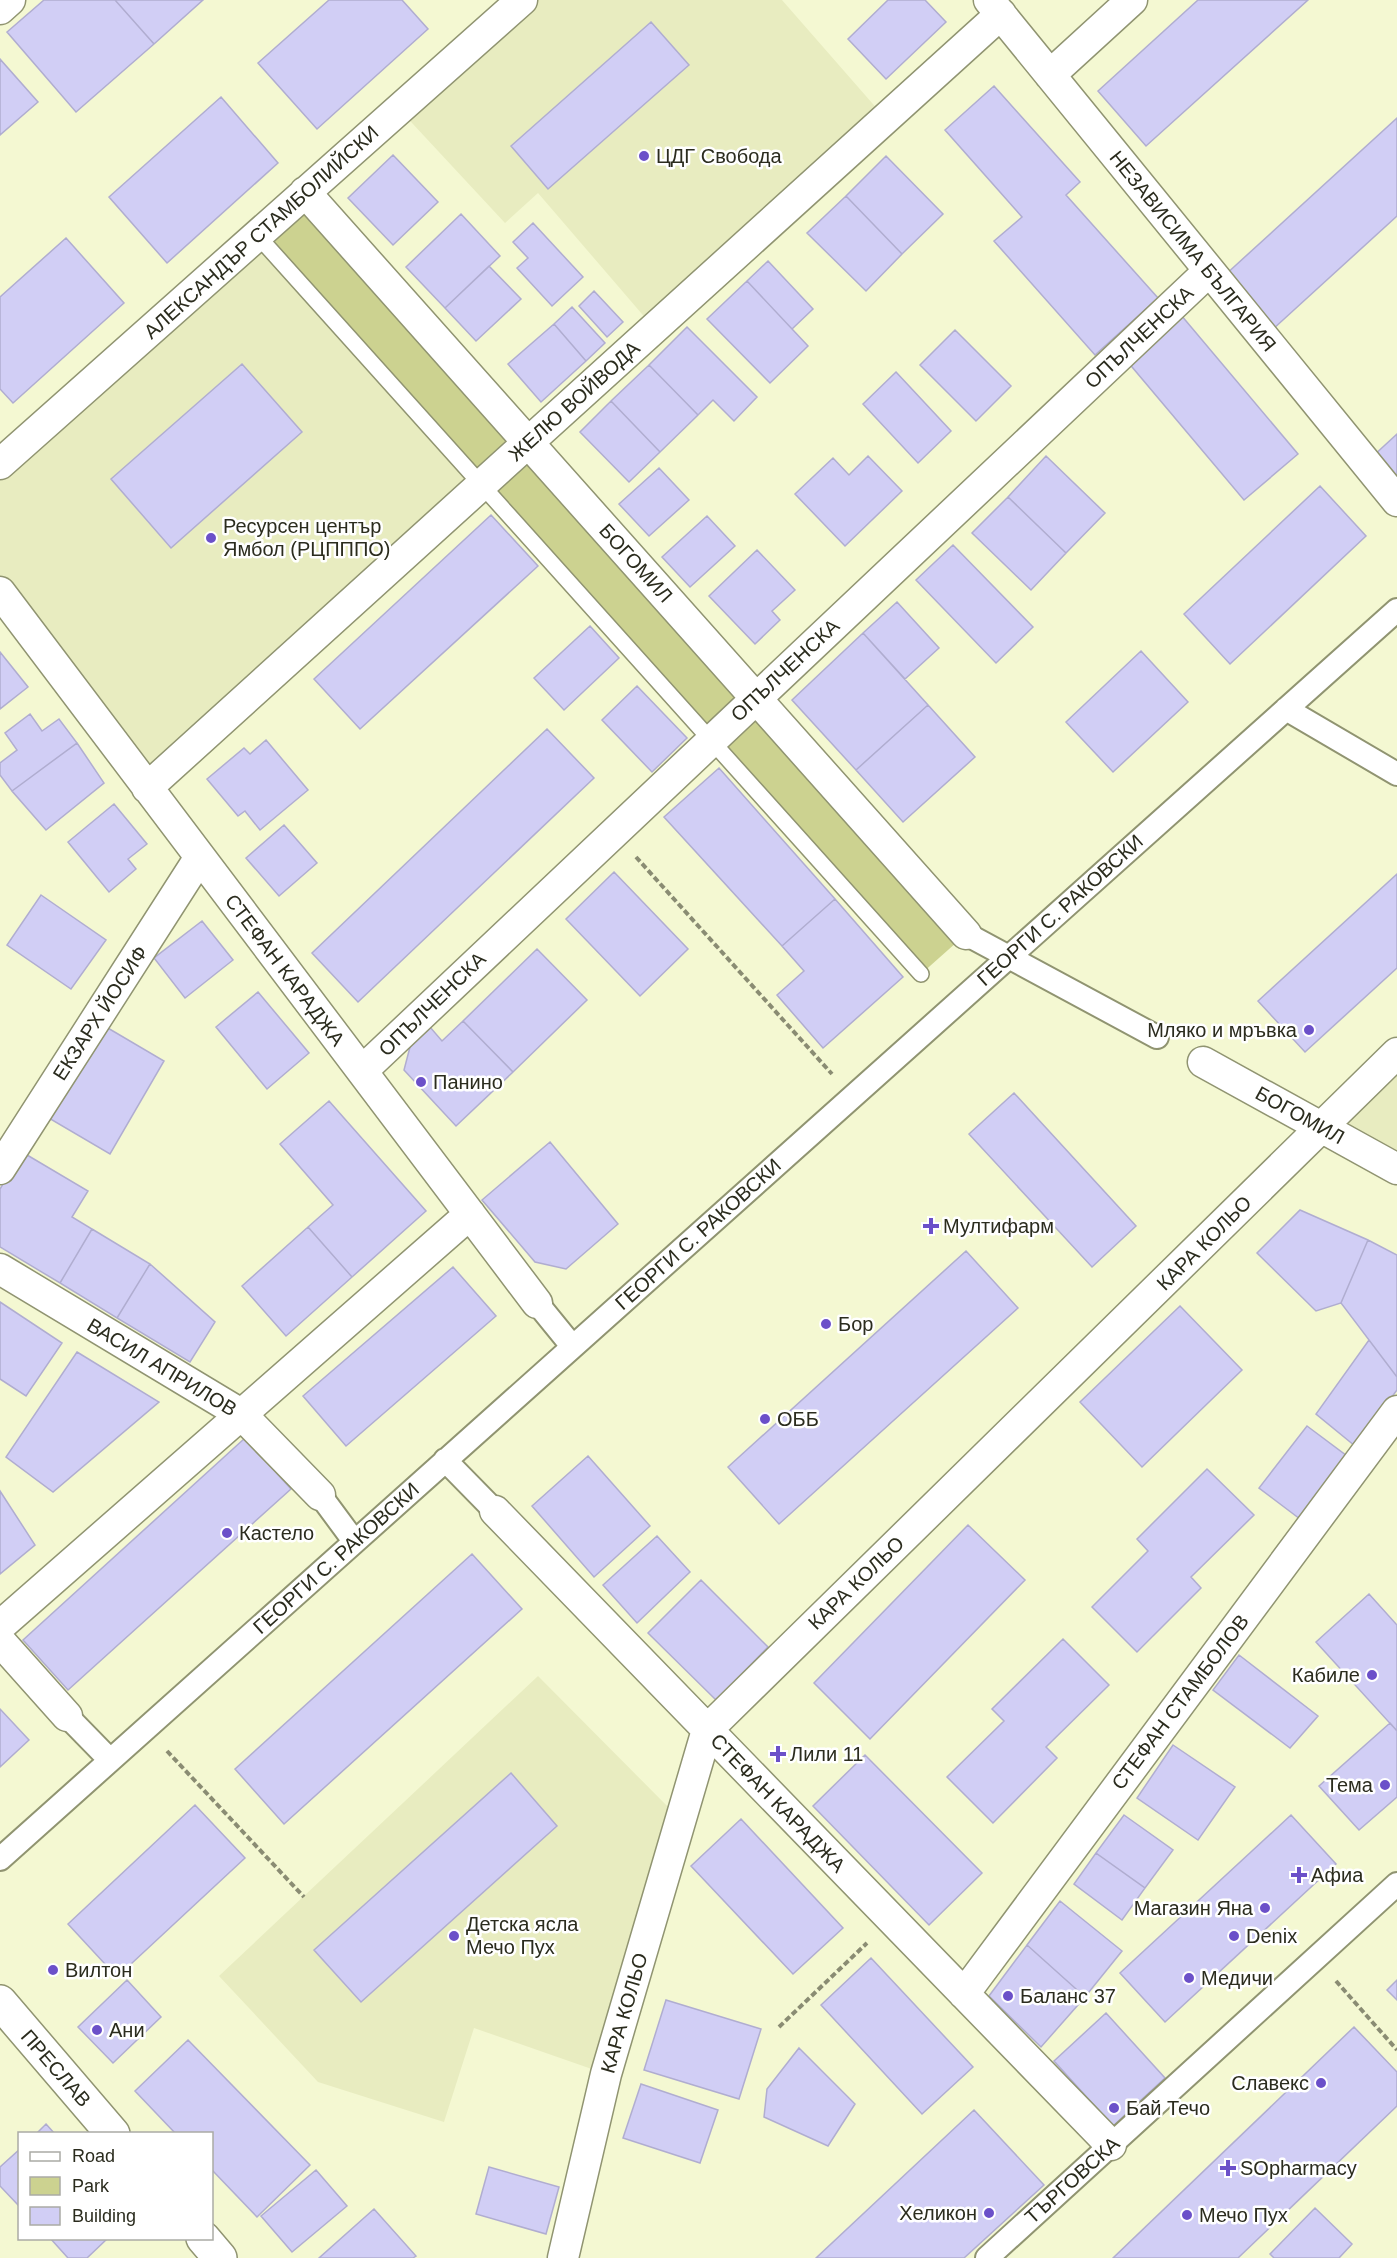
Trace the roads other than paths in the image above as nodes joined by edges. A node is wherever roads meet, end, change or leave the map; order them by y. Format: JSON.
{"nodes":[{"id":1,"x":10,"y":0,"type":"edge"},
{"id":2,"x":522,"y":0,"type":"edge"},
{"id":3,"x":1132,"y":0,"type":"edge"},
{"id":4,"x":995,"y":7,"type":"edge"},
{"id":5,"x":0,"y":9,"type":"edge"},
{"id":6,"x":1050,"y":75,"type":"junction"},
{"id":7,"x":305,"y":192,"type":"junction"},
{"id":8,"x":257,"y":235,"type":"junction"},
{"id":9,"x":1209,"y":271,"type":"junction"},
{"id":10,"x":528,"y":442,"type":"junction"},
{"id":11,"x":0,"y":464,"type":"edge"},
{"id":12,"x":482,"y":484,"type":"junction"},
{"id":13,"x":1397,"y":501,"type":"edge"},
{"id":14,"x":0,"y":592,"type":"edge"},
{"id":15,"x":1397,"y":610,"type":"edge"},
{"id":16,"x":756,"y":697,"type":"junction"},
{"id":17,"x":1286,"y":709,"type":"junction"},
{"id":18,"x":711,"y":740,"type":"junction"},
{"id":19,"x":1397,"y":774,"type":"edge"},
{"id":20,"x":147,"y":788,"type":"junction"},
{"id":21,"x":200,"y":857,"type":"junction"},
{"id":22,"x":966,"y":934,"type":"joint"},
{"id":23,"x":1008,"y":957,"type":"junction"},
{"id":24,"x":921,"y":974,"type":"dead end"},
{"id":25,"x":1157,"y":1037,"type":"dead end"},
{"id":26,"x":1397,"y":1053,"type":"edge"},
{"id":27,"x":1203,"y":1062,"type":"dead end"},
{"id":28,"x":362,"y":1071,"type":"junction"},
{"id":29,"x":1322,"y":1127,"type":"junction"},
{"id":30,"x":1397,"y":1168,"type":"edge"},
{"id":31,"x":0,"y":1169,"type":"edge"},
{"id":32,"x":470,"y":1214,"type":"junction"},
{"id":33,"x":0,"y":1269,"type":"edge"},
{"id":34,"x":537,"y":1303,"type":"joint"},
{"id":35,"x":573,"y":1346,"type":"junction"},
{"id":36,"x":1397,"y":1411,"type":"edge"},
{"id":37,"x":241,"y":1414,"type":"junction"},
{"id":38,"x":445,"y":1460,"type":"junction"},
{"id":39,"x":320,"y":1495,"type":"joint"},
{"id":40,"x":495,"y":1511,"type":"joint"},
{"id":41,"x":354,"y":1541,"type":"junction"},
{"id":42,"x":0,"y":1626,"type":"edge"},
{"id":43,"x":0,"y":1641,"type":"edge"},
{"id":44,"x":67,"y":1716,"type":"joint"},
{"id":45,"x":707,"y":1730,"type":"junction"},
{"id":46,"x":109,"y":1760,"type":"junction"},
{"id":47,"x":0,"y":1859,"type":"edge"},
{"id":48,"x":1397,"y":1884,"type":"edge"},
{"id":49,"x":963,"y":1994,"type":"junction"},
{"id":50,"x":0,"y":2002,"type":"edge"},
{"id":51,"x":112,"y":2132,"type":"edge"},
{"id":52,"x":1111,"y":2145,"type":"junction"},
{"id":53,"x":205,"y":2240,"type":"edge"},
{"id":54,"x":220,"y":2258,"type":"edge"},
{"id":55,"x":563,"y":2258,"type":"edge"},
{"id":56,"x":987,"y":2258,"type":"edge"}],
"edges":[{"from":1,"to":5,"type":"street"},
{"from":2,"to":7,"type":"street","name":"АЛЕКСАНДЪР СТАМБОЛИЙСКИ"},
{"from":3,"to":6,"type":"street"},
{"from":4,"to":6,"type":"street","name":"НЕЗАВИСИМА БЪЛГАРИЯ"},
{"from":4,"to":10,"type":"street","name":"ЖЕЛЮ ВОЙВОДА"},
{"from":6,"to":9,"type":"street","name":"НЕЗАВИСИМА БЪЛГАРИЯ"},
{"from":7,"to":8,"type":"street","name":"АЛЕКСАНДЪР СТАМБОЛИЙСКИ"},
{"from":7,"to":10,"type":"street","name":"БОГОМИЛ"},
{"from":8,"to":11,"type":"street","name":"АЛЕКСАНДЪР СТАМБОЛИЙСКИ"},
{"from":8,"to":12,"type":"lane"},
{"from":9,"to":13,"type":"street","name":"НЕЗАВИСИМА БЪЛГАРИЯ"},
{"from":9,"to":16,"type":"street","name":"ОПЪЛЧЕНСКА"},
{"from":10,"to":12,"type":"street","name":"ЖЕЛЮ ВОЙВОДА"},
{"from":10,"to":16,"type":"street","name":"БОГОМИЛ"},
{"from":12,"to":18,"type":"lane"},
{"from":12,"to":20,"type":"street","name":"ЖЕЛЮ ВОЙВОДА"},
{"from":14,"to":20,"type":"street","name":"СТЕФАН КАРАДЖА"},
{"from":15,"to":17,"type":"street","name":"ГЕОРГИ С. РАКОВСКИ"},
{"from":16,"to":18,"type":"street","name":"ОПЪЛЧЕНСКА"},
{"from":16,"to":22,"type":"street","name":"БОГОМИЛ"},
{"from":17,"to":19,"type":"street"},
{"from":17,"to":23,"type":"street","name":"ГЕОРГИ С. РАКОВСКИ"},
{"from":18,"to":24,"type":"lane"},
{"from":18,"to":28,"type":"street","name":"ОПЪЛЧЕНСКА"},
{"from":20,"to":21,"type":"street","name":"СТЕФАН КАРАДЖА"},
{"from":21,"to":28,"type":"street","name":"СТЕФАН КАРАДЖА"},
{"from":21,"to":31,"type":"street","name":"ЕКЗАРХ ЙОСИФ"},
{"from":22,"to":23,"type":"street"},
{"from":23,"to":25,"type":"street"},
{"from":23,"to":35,"type":"street","name":"ГЕОРГИ С. РАКОВСКИ"},
{"from":26,"to":29,"type":"street","name":"КАРА КОЛЬО"},
{"from":27,"to":29,"type":"street","name":"БОГОМИЛ"},
{"from":28,"to":32,"type":"street","name":"СТЕФАН КАРАДЖА"},
{"from":29,"to":30,"type":"street","name":"БОГОМИЛ"},
{"from":29,"to":45,"type":"street","name":"КАРА КОЛЬО"},
{"from":32,"to":34,"type":"street","name":"СТЕФАН КАРАДЖА"},
{"from":32,"to":37,"type":"street"},
{"from":33,"to":37,"type":"street","name":"ВАСИЛ АПРИЛОВ"},
{"from":34,"to":35,"type":"street","name":"СТЕФАН КАРАДЖА"},
{"from":35,"to":38,"type":"street","name":"ГЕОРГИ С. РАКОВСКИ"},
{"from":36,"to":49,"type":"street","name":"СТЕФАН СТАМБОЛОВ"},
{"from":37,"to":39,"type":"street","name":"ВАСИЛ АПРИЛОВ"},
{"from":37,"to":42,"type":"street"},
{"from":38,"to":40,"type":"street","name":"СТЕФАН КАРАДЖА"},
{"from":38,"to":41,"type":"street","name":"ГЕОРГИ С. РАКОВСКИ"},
{"from":39,"to":41,"type":"street","name":"ВАСИЛ АПРИЛОВ"},
{"from":40,"to":45,"type":"street","name":"СТЕФАН КАРАДЖА"},
{"from":41,"to":46,"type":"street","name":"ГЕОРГИ С. РАКОВСКИ"},
{"from":43,"to":44,"type":"street"},
{"from":44,"to":46,"type":"street"},
{"from":45,"to":49,"type":"street","name":"СТЕФАН КАРАДЖА"},
{"from":45,"to":55,"type":"street","name":"КАРА КОЛЬО"},
{"from":46,"to":47,"type":"street","name":"ГЕОРГИ С. РАКОВСКИ"},
{"from":48,"to":52,"type":"street","name":"ТЪРГОВСКА"},
{"from":49,"to":52,"type":"street","name":"СТЕФАН КАРАДЖА"},
{"from":50,"to":51,"type":"street","name":"ПРЕСЛАВ"},
{"from":52,"to":56,"type":"street","name":"ТЪРГОВСКА"},
{"from":53,"to":54,"type":"street"}]}
